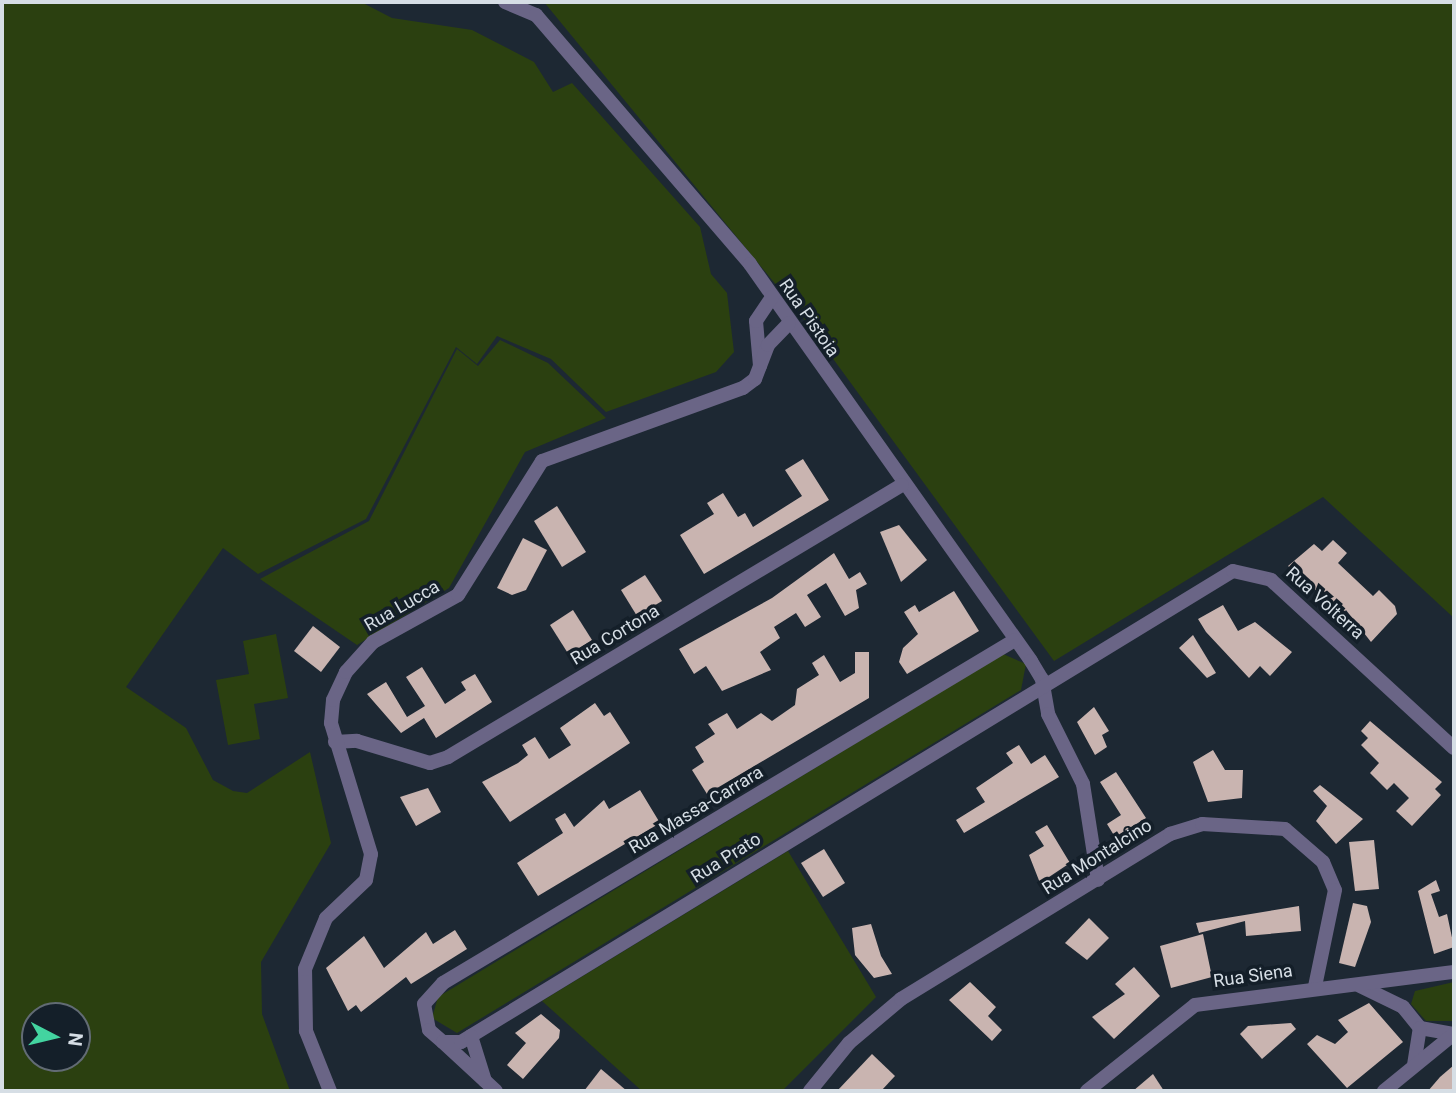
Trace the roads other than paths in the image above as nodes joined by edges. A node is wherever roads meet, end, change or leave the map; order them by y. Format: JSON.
{"nodes":[{"id":1,"x":505,"y":2,"type":"edge"},
{"id":2,"x":772,"y":297,"type":"junction"},
{"id":3,"x":789,"y":323,"type":"junction"},
{"id":4,"x":760,"y":367,"type":"junction"},
{"id":5,"x":902,"y":485,"type":"junction"},
{"id":6,"x":1015,"y":640,"type":"junction"},
{"id":7,"x":1044,"y":689,"type":"junction"},
{"id":8,"x":335,"y":742,"type":"junction"},
{"id":9,"x":1454,"y":748,"type":"edge"},
{"id":10,"x":1098,"y":880,"type":"junction"},
{"id":11,"x":1454,"y":972,"type":"edge"},
{"id":12,"x":1417,"y":978,"type":"junction"},
{"id":13,"x":1358,"y":985,"type":"junction"},
{"id":14,"x":1315,"y":987,"type":"junction"},
{"id":15,"x":1403,"y":1007,"type":"junction"},
{"id":16,"x":1420,"y":1028,"type":"junction"},
{"id":17,"x":1454,"y":1034,"type":"edge"},
{"id":18,"x":471,"y":1036,"type":"junction"},
{"id":19,"x":443,"y":1042,"type":"junction"},
{"id":20,"x":1413,"y":1066,"type":"junction"},
{"id":21,"x":491,"y":1087,"type":"edge"},
{"id":22,"x":330,"y":1091,"type":"edge"},
{"id":23,"x":810,"y":1091,"type":"edge"},
{"id":24,"x":1087,"y":1091,"type":"edge"},
{"id":25,"x":1384,"y":1091,"type":"edge"}],
"edges":[{"from":1,"to":2,"type":"street","name":"Rua Pistoia"},
{"from":2,"to":3,"type":"street","name":"Rua Pistoia"},
{"from":2,"to":4,"type":"street"},
{"from":3,"to":4,"type":"street","name":"Rua Lucca"},
{"from":3,"to":5,"type":"street","name":"Rua Pistoia"},
{"from":4,"to":8,"type":"street","name":"Rua Lucca"},
{"from":5,"to":6,"type":"street","name":"Rua Pistoia"},
{"from":5,"to":8,"type":"street","name":"Rua Cortona"},
{"from":6,"to":7,"type":"street","name":"Rua Pistoia"},
{"from":6,"to":19,"type":"street","name":"Rua Massa-Carrara"},
{"from":7,"to":9,"type":"street","name":"Rua Volterra"},
{"from":7,"to":10,"type":"street","name":"Rua Pistoia"},
{"from":7,"to":18,"type":"street","name":"Rua Prato"},
{"from":8,"to":22,"type":"street","name":"Rua Lucca"},
{"from":10,"to":14,"type":"street","name":"Rua Montalcino"},
{"from":10,"to":23,"type":"street","name":"Rua Montalcino"},
{"from":11,"to":12,"type":"street","name":"Rua Siena"},
{"from":12,"to":13,"type":"street","name":"Rua Siena"},
{"from":12,"to":15,"type":"street"},
{"from":13,"to":14,"type":"street","name":"Rua Siena"},
{"from":13,"to":15,"type":"street"},
{"from":14,"to":24,"type":"street","name":"Rua Siena"},
{"from":15,"to":16,"type":"street"},
{"from":16,"to":17,"type":"street"},
{"from":16,"to":20,"type":"street"},
{"from":17,"to":20,"type":"street"},
{"from":18,"to":19,"type":"street","name":"Rua Prato"},
{"from":18,"to":21,"type":"street"},
{"from":19,"to":21,"type":"street"},
{"from":20,"to":25,"type":"street"}]}
